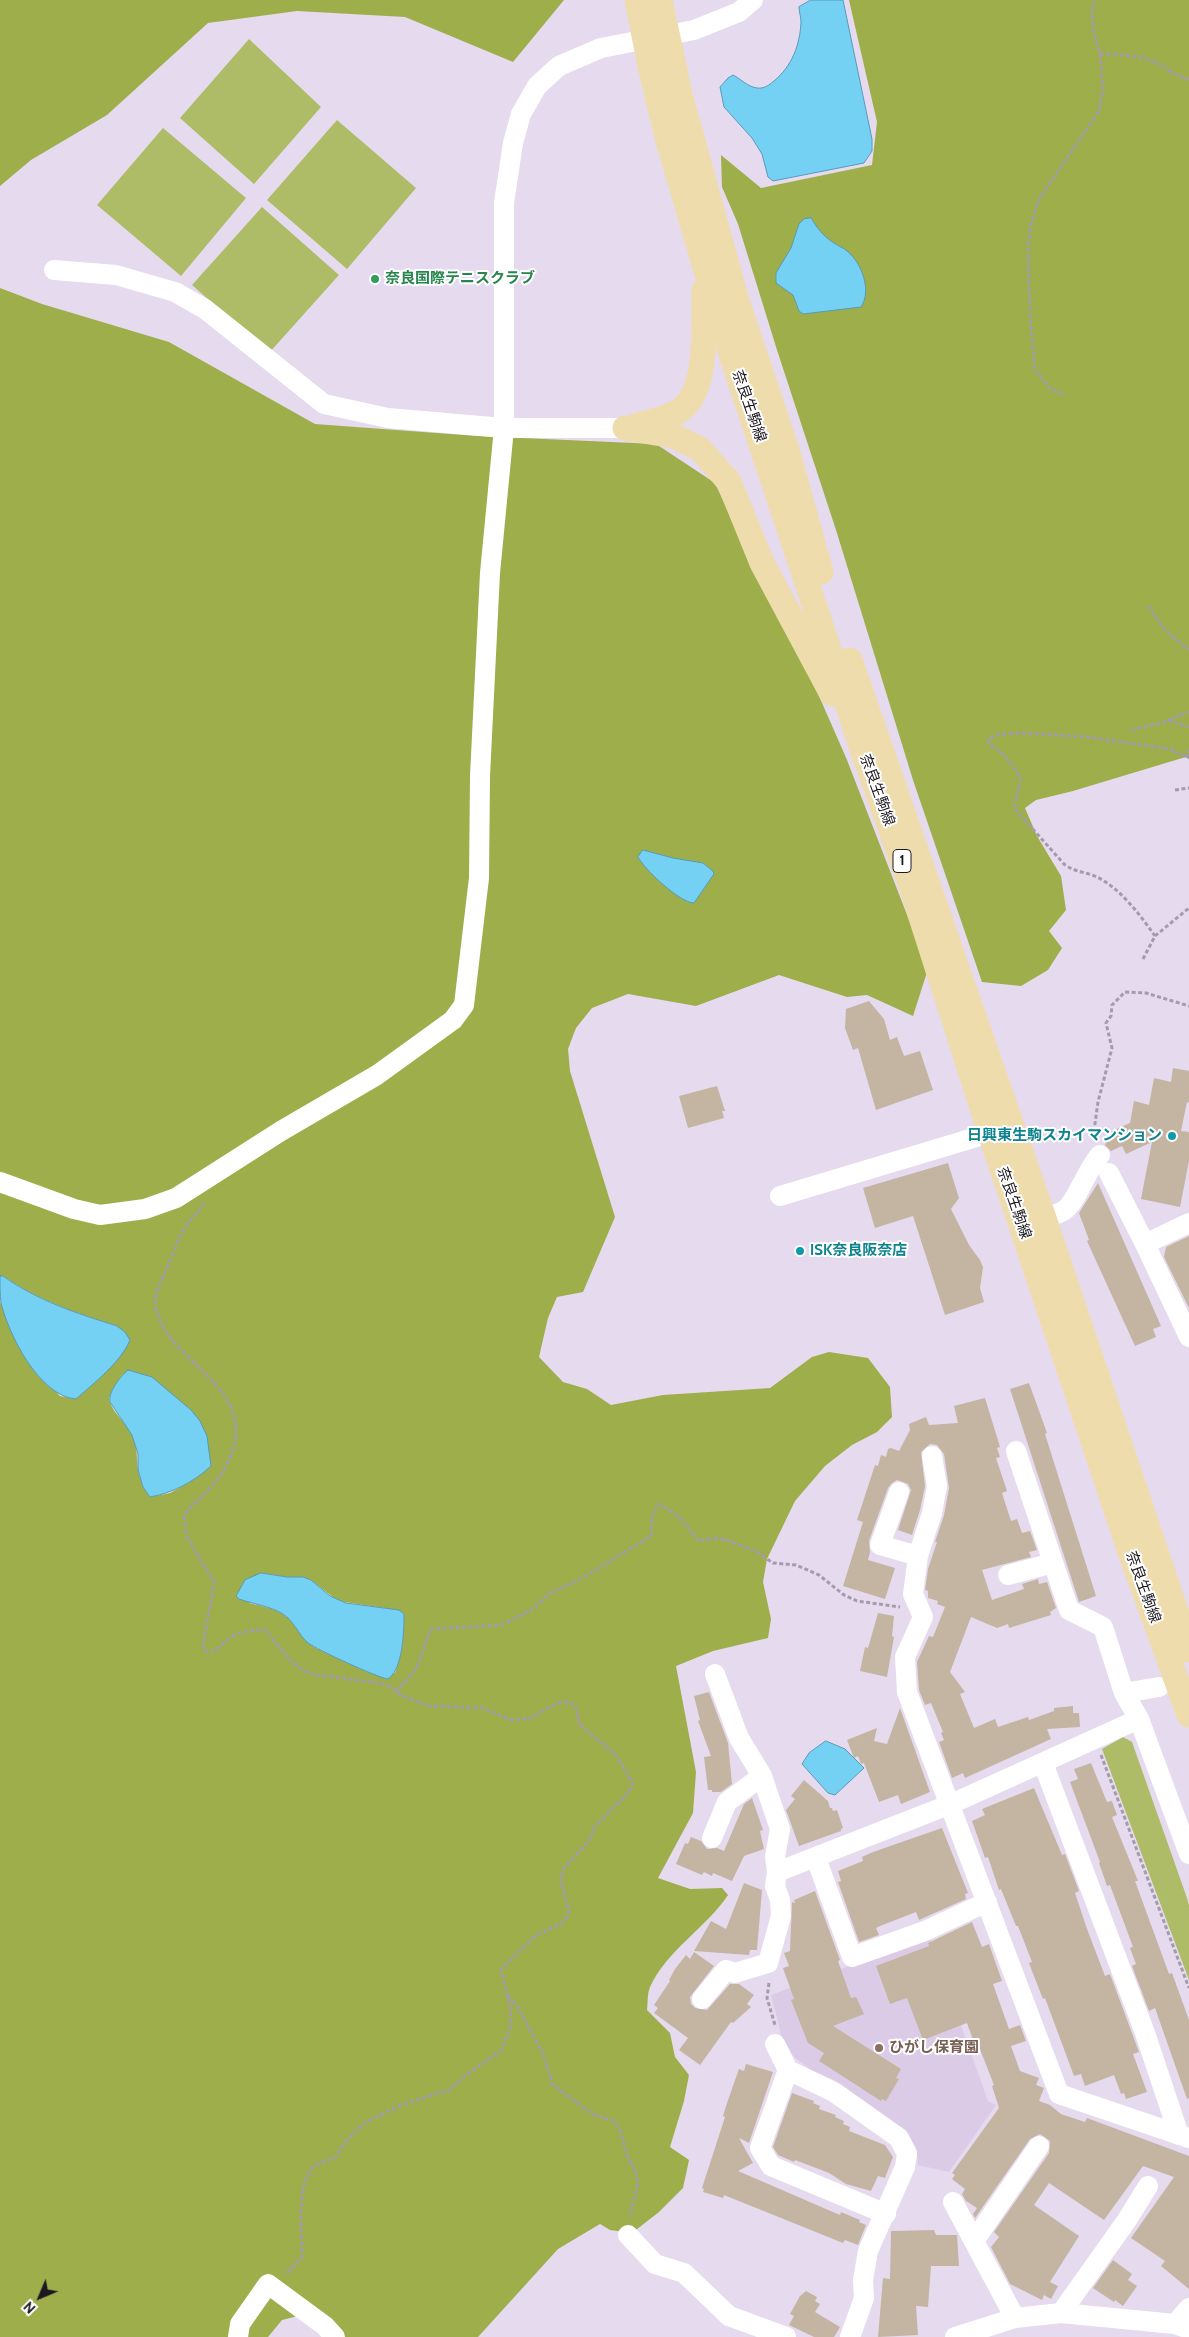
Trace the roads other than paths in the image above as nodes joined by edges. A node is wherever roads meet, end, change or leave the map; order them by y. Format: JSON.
{"nodes":[{"id":1,"x":637,"y":0,"type":"edge"},
{"id":2,"x":660,"y":0,"type":"edge"},
{"id":3,"x":753,"y":0,"type":"edge"},
{"id":4,"x":54,"y":270,"type":"dead end"},
{"id":5,"x":705,"y":270,"type":"junction"},
{"id":6,"x":504,"y":428,"type":"junction"},
{"id":7,"x":625,"y":428,"type":"junction"},
{"id":8,"x":863,"y":752,"type":"junction"},
{"id":9,"x":990,"y":1133,"type":"junction"},
{"id":10,"x":1100,"y":1155,"type":"road end"},
{"id":11,"x":1109,"y":1173,"type":"dead end"},
{"id":12,"x":0,"y":1182,"type":"edge"},
{"id":13,"x":780,"y":1196,"type":"dead end"},
{"id":14,"x":1044,"y":1218,"type":"junction"},
{"id":15,"x":1189,"y":1223,"type":"edge"},
{"id":16,"x":1145,"y":1244,"type":"junction"},
{"id":17,"x":1189,"y":1338,"type":"edge"},
{"id":18,"x":1016,"y":1451,"type":"dead end"},
{"id":19,"x":932,"y":1456,"type":"dead end"},
{"id":20,"x":899,"y":1492,"type":"dead end"},
{"id":21,"x":918,"y":1556,"type":"junction"},
{"id":22,"x":1053,"y":1562,"type":"junction"},
{"id":23,"x":1008,"y":1575,"type":"dead end"},
{"id":24,"x":1189,"y":1650,"type":"edge"},
{"id":25,"x":715,"y":1674,"type":"dead end"},
{"id":26,"x":1159,"y":1687,"type":"dead end"},
{"id":27,"x":1124,"y":1693,"type":"junction"},
{"id":28,"x":1189,"y":1715,"type":"edge"},
{"id":29,"x":1139,"y":1719,"type":"junction"},
{"id":30,"x":1043,"y":1762,"type":"junction"},
{"id":31,"x":762,"y":1776,"type":"junction"},
{"id":32,"x":951,"y":1804,"type":"junction"},
{"id":33,"x":712,"y":1838,"type":"dead end"},
{"id":34,"x":1189,"y":1854,"type":"edge"},
{"id":35,"x":816,"y":1858,"type":"junction"},
{"id":36,"x":777,"y":1872,"type":"junction"},
{"id":37,"x":987,"y":1902,"type":"junction"},
{"id":38,"x":702,"y":1999,"type":"dead end"},
{"id":39,"x":775,"y":2044,"type":"road end"},
{"id":40,"x":788,"y":2070,"type":"junction"},
{"id":41,"x":1184,"y":2137,"type":"edge"},
{"id":42,"x":1039,"y":2146,"type":"dead end"},
{"id":43,"x":1148,"y":2186,"type":"dead end"},
{"id":44,"x":953,"y":2202,"type":"dead end"},
{"id":45,"x":886,"y":2214,"type":"junction"},
{"id":46,"x":628,"y":2235,"type":"road end"},
{"id":47,"x":974,"y":2241,"type":"junction"},
{"id":48,"x":1189,"y":2308,"type":"edge"},
{"id":49,"x":1061,"y":2313,"type":"junction"},
{"id":50,"x":1015,"y":2318,"type":"junction"},
{"id":51,"x":1182,"y":2327,"type":"edge"},
{"id":52,"x":238,"y":2337,"type":"edge"},
{"id":53,"x":335,"y":2337,"type":"edge"},
{"id":54,"x":786,"y":2337,"type":"edge"},
{"id":55,"x":850,"y":2337,"type":"edge"},
{"id":56,"x":955,"y":2337,"type":"edge"}],
"edges":[{"from":1,"to":5,"type":"main road","name":"奈良生駒線","number":"1"},
{"from":2,"to":14,"type":"main road","name":"奈良生駒線","number":"1"},
{"from":3,"to":6,"type":"street"},
{"from":4,"to":6,"type":"street"},
{"from":5,"to":7,"type":"main road"},
{"from":5,"to":8,"type":"main road","name":"奈良生駒線","number":"1"},
{"from":6,"to":7,"type":"street"},
{"from":6,"to":12,"type":"street"},
{"from":7,"to":8,"type":"main road"},
{"from":8,"to":9,"type":"main road","name":"奈良生駒線","number":"1"},
{"from":9,"to":13,"type":"street"},
{"from":9,"to":28,"type":"main road","name":"奈良生駒線","number":"1"},
{"from":10,"to":14,"type":"street"},
{"from":11,"to":16,"type":"street"},
{"from":14,"to":24,"type":"main road","name":"奈良生駒線","number":"1"},
{"from":15,"to":16,"type":"street"},
{"from":16,"to":17,"type":"street"},
{"from":18,"to":22,"type":"street"},
{"from":19,"to":21,"type":"street"},
{"from":20,"to":21,"type":"street"},
{"from":21,"to":32,"type":"street"},
{"from":22,"to":23,"type":"street"},
{"from":22,"to":27,"type":"street"},
{"from":25,"to":31,"type":"street"},
{"from":26,"to":27,"type":"street"},
{"from":27,"to":29,"type":"street"},
{"from":29,"to":30,"type":"street"},
{"from":29,"to":34,"type":"street"},
{"from":30,"to":32,"type":"street"},
{"from":30,"to":41,"type":"street"},
{"from":31,"to":33,"type":"street"},
{"from":31,"to":36,"type":"street"},
{"from":32,"to":35,"type":"street"},
{"from":32,"to":37,"type":"street"},
{"from":35,"to":36,"type":"street"},
{"from":35,"to":37,"type":"street"},
{"from":36,"to":38,"type":"street"},
{"from":37,"to":41,"type":"street"},
{"from":39,"to":40,"type":"street"},
{"from":40,"to":45,"type":"street"},
{"from":40,"to":45,"type":"street"},
{"from":42,"to":47,"type":"street"},
{"from":43,"to":49,"type":"street"},
{"from":44,"to":47,"type":"street"},
{"from":45,"to":55,"type":"street"},
{"from":46,"to":54,"type":"street"},
{"from":47,"to":50,"type":"street"},
{"from":48,"to":51,"type":"street"},
{"from":49,"to":50,"type":"street"},
{"from":49,"to":51,"type":"street"},
{"from":50,"to":56,"type":"street"},
{"from":52,"to":53,"type":"street"}]}
